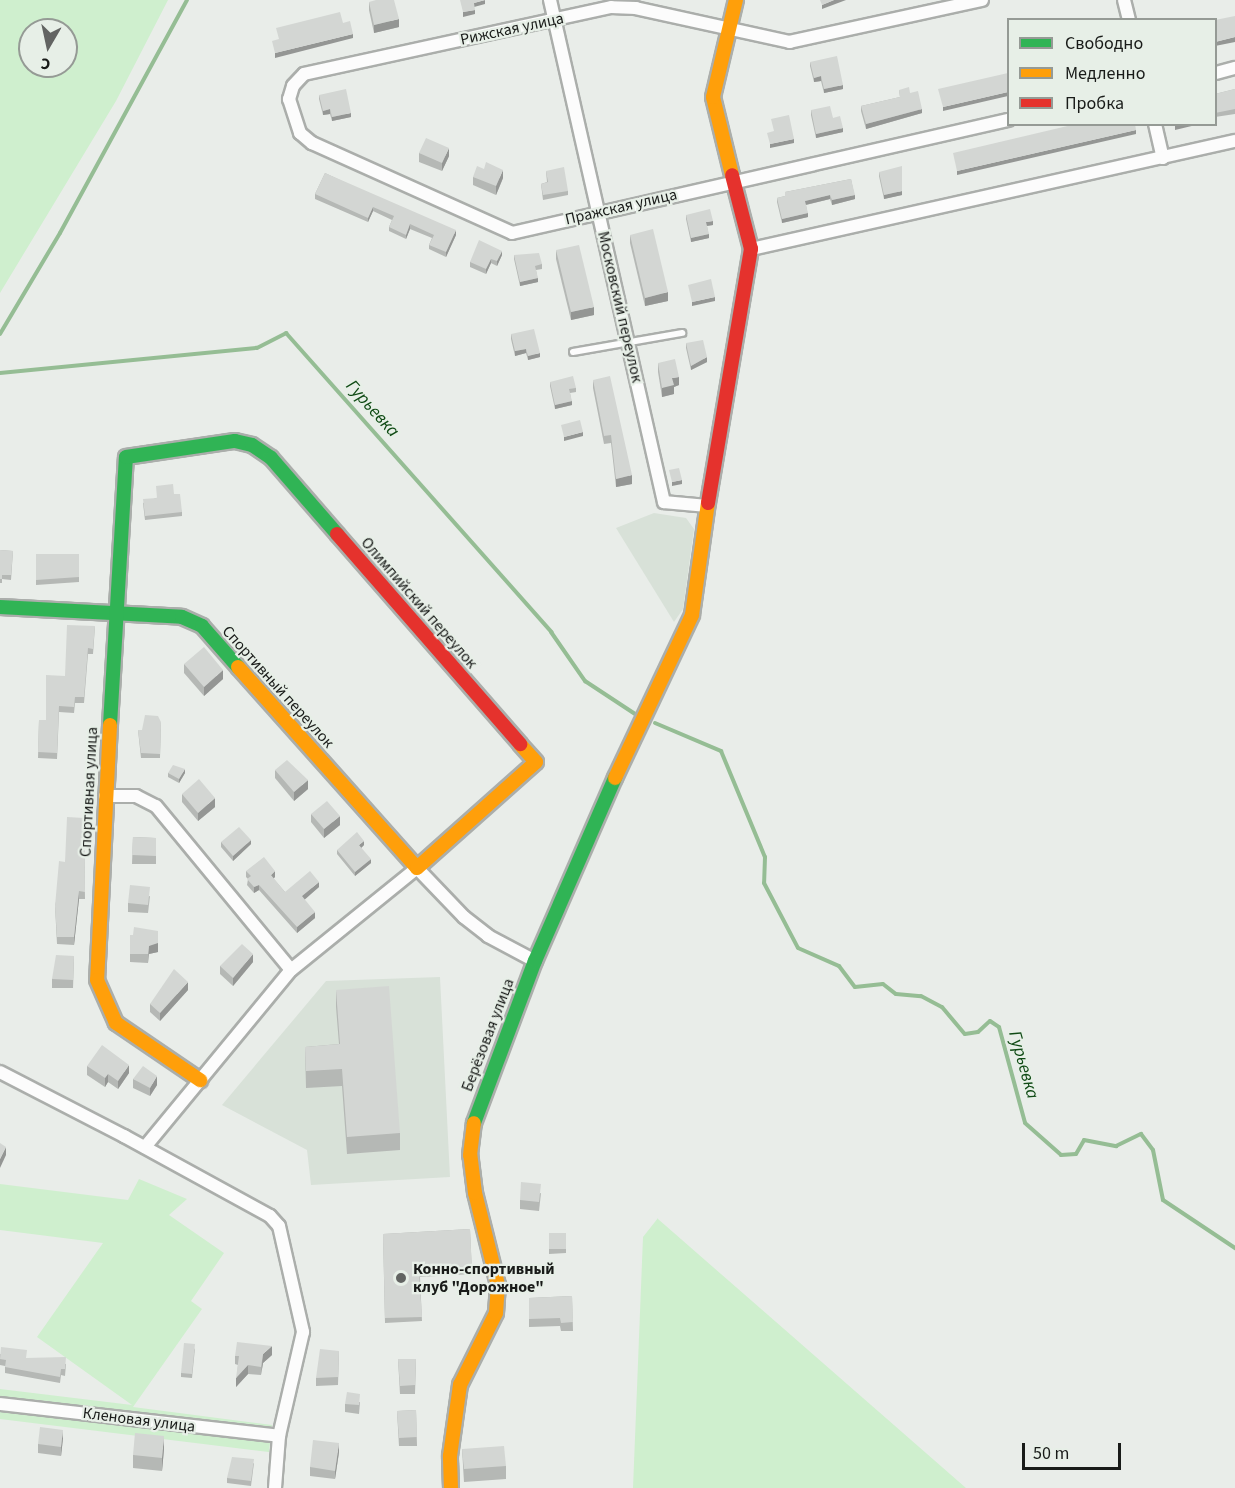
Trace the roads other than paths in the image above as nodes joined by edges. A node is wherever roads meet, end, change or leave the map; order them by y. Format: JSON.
{"nodes":[{"id":1,"x":550,"y":0,"type":"edge"},
{"id":2,"x":736,"y":0,"type":"edge"},
{"id":3,"x":981,"y":0,"type":"edge"},
{"id":4,"x":1124,"y":0,"type":"edge"},
{"id":5,"x":1128,"y":18,"type":"edge"},
{"id":6,"x":555,"y":19,"type":"junction"},
{"id":7,"x":729,"y":28,"type":"junction"},
{"id":8,"x":1235,"y":68,"type":"edge"},
{"id":9,"x":1217,"y":72,"type":"edge"},
{"id":10,"x":293,"y":86,"type":"joint"},
{"id":11,"x":1007,"y":120,"type":"edge"},
{"id":12,"x":1155,"y":126,"type":"edge"},
{"id":13,"x":1235,"y":141,"type":"edge"},
{"id":14,"x":1163,"y":158,"type":"junction"},
{"id":15,"x":734,"y":181,"type":"junction"},
{"id":16,"x":598,"y":212,"type":"junction"},
{"id":17,"x":751,"y":249,"type":"junction"},
{"id":18,"x":682,"y":333,"type":"dead end"},
{"id":19,"x":628,"y":343,"type":"junction"},
{"id":20,"x":573,"y":352,"type":"dead end"},
{"id":21,"x":126,"y":457,"type":"joint"},
{"id":22,"x":707,"y":506,"type":"junction"},
{"id":23,"x":0,"y":607,"type":"edge"},
{"id":24,"x":117,"y":614,"type":"junction"},
{"id":25,"x":105,"y":796,"type":"junction"},
{"id":26,"x":417,"y":868,"type":"junction"},
{"id":27,"x":535,"y":961,"type":"junction"},
{"id":28,"x":291,"y":970,"type":"junction"},
{"id":29,"x":0,"y":1072,"type":"edge"},
{"id":30,"x":200,"y":1080,"type":"junction"},
{"id":31,"x":145,"y":1148,"type":"junction"},
{"id":32,"x":0,"y":1404,"type":"edge"},
{"id":33,"x":279,"y":1436,"type":"junction"},
{"id":34,"x":275,"y":1488,"type":"edge"},
{"id":35,"x":451,"y":1488,"type":"edge"}],
"edges":[{"from":1,"to":6,"type":"street","name":"Московский переулок"},
{"from":2,"to":7,"type":"street"},
{"from":3,"to":7,"type":"street","name":"Рижская улица"},
{"from":4,"to":5,"type":"street"},
{"from":6,"to":7,"type":"street","name":"Рижская улица"},
{"from":6,"to":10,"type":"street","name":"Рижская улица"},
{"from":6,"to":16,"type":"street","name":"Московский переулок"},
{"from":7,"to":15,"type":"street"},
{"from":8,"to":9,"type":"street"},
{"from":10,"to":16,"type":"street","name":"Пражская улица"},
{"from":11,"to":15,"type":"street","name":"Пражская улица"},
{"from":12,"to":14,"type":"street"},
{"from":13,"to":14,"type":"street"},
{"from":14,"to":17,"type":"street"},
{"from":15,"to":16,"type":"street","name":"Пражская улица"},
{"from":15,"to":17,"type":"street"},
{"from":16,"to":19,"type":"street","name":"Московский переулок"},
{"from":17,"to":22,"type":"street","name":"Берёзовая улица"},
{"from":18,"to":19,"type":"lane"},
{"from":19,"to":20,"type":"lane"},
{"from":19,"to":22,"type":"street","name":"Московский переулок"},
{"from":21,"to":24,"type":"street","name":"Спортивная улица"},
{"from":21,"to":26,"type":"street","name":"Олимпийский переулок"},
{"from":22,"to":27,"type":"street","name":"Берёзовая улица"},
{"from":23,"to":24,"type":"street","name":"Спортивный переулок"},
{"from":24,"to":25,"type":"street","name":"Спортивная улица"},
{"from":24,"to":26,"type":"street","name":"Спортивный переулок"},
{"from":25,"to":28,"type":"street"},
{"from":25,"to":30,"type":"street","name":"Спортивная улица"},
{"from":26,"to":27,"type":"street"},
{"from":26,"to":28,"type":"street"},
{"from":27,"to":35,"type":"street","name":"Берёзовая улица"},
{"from":28,"to":30,"type":"street"},
{"from":29,"to":31,"type":"street"},
{"from":30,"to":31,"type":"street"},
{"from":31,"to":33,"type":"street"},
{"from":32,"to":33,"type":"street","name":"Кленовая улица"},
{"from":33,"to":34,"type":"street"}]}
